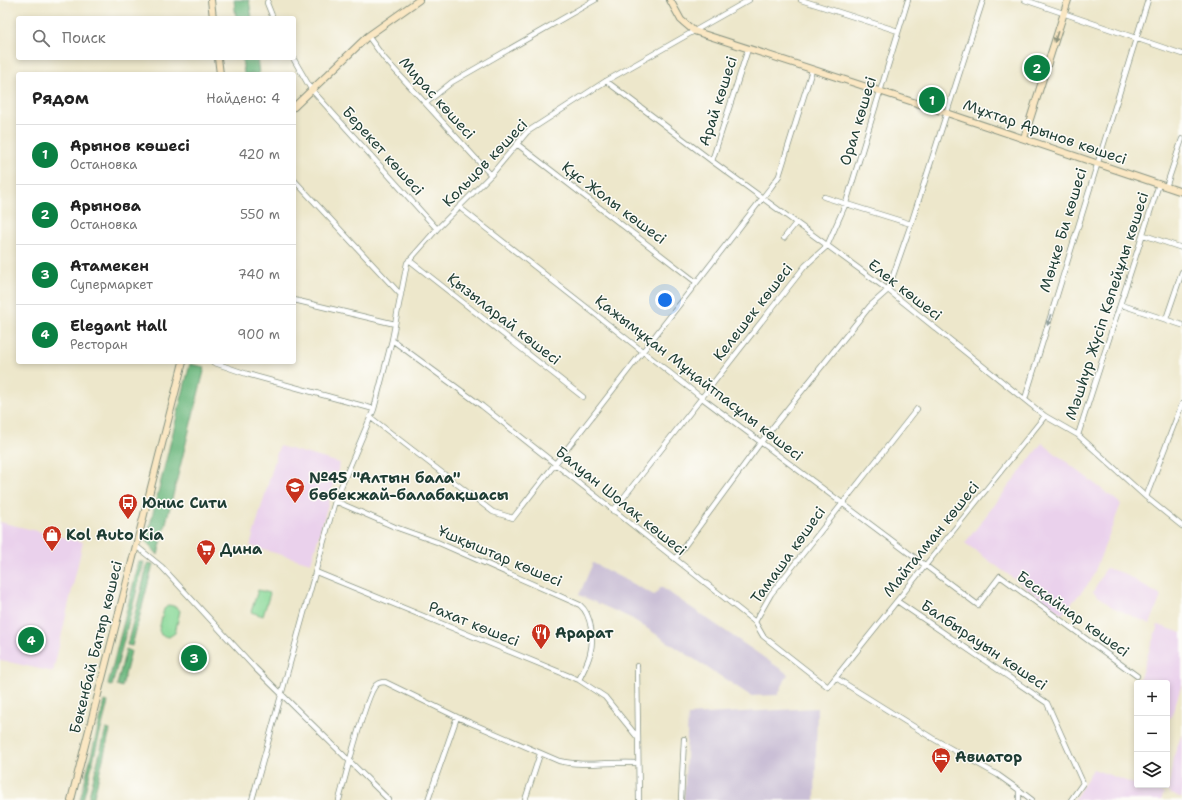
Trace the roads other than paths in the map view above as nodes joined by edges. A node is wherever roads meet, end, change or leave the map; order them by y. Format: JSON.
{"nodes":[{"id":1,"x":211,"y":0,"type":"edge"},
{"id":2,"x":419,"y":0,"type":"edge"},
{"id":3,"x":595,"y":0,"type":"edge"},
{"id":4,"x":670,"y":0,"type":"edge"},
{"id":5,"x":749,"y":0,"type":"edge"},
{"id":6,"x":801,"y":0,"type":"edge"},
{"id":7,"x":908,"y":0,"type":"edge"},
{"id":8,"x":983,"y":0,"type":"edge"},
{"id":9,"x":1025,"y":0,"type":"edge"},
{"id":10,"x":1068,"y":0,"type":"edge"},
{"id":11,"x":1148,"y":0,"type":"edge"},
{"id":12,"x":267,"y":1,"type":"edge"},
{"id":13,"x":1064,"y":14,"type":"junction"},
{"id":14,"x":213,"y":16,"type":"edge"},
{"id":15,"x":272,"y":16,"type":"edge"},
{"id":16,"x":694,"y":31,"type":"junction"},
{"id":17,"x":898,"y":31,"type":"junction"},
{"id":18,"x":368,"y":36,"type":"junction"},
{"id":19,"x":1136,"y":38,"type":"junction"},
{"id":20,"x":748,"y":49,"type":"junction"},
{"id":21,"x":1182,"y":54,"type":"edge"},
{"id":22,"x":218,"y":60,"type":"edge"},
{"id":23,"x":294,"y":60,"type":"edge"},
{"id":24,"x":812,"y":70,"type":"junction"},
{"id":25,"x":220,"y":72,"type":"edge"},
{"id":26,"x":606,"y":81,"type":"junction"},
{"id":27,"x":311,"y":89,"type":"junction"},
{"id":28,"x":880,"y":91,"type":"junction"},
{"id":29,"x":426,"y":103,"type":"junction"},
{"id":30,"x":296,"y":104,"type":"edge"},
{"id":31,"x":948,"y":112,"type":"junction"},
{"id":32,"x":1024,"y":138,"type":"junction"},
{"id":33,"x":1182,"y":139,"type":"edge"},
{"id":34,"x":517,"y":144,"type":"junction"},
{"id":35,"x":712,"y":161,"type":"junction"},
{"id":36,"x":1097,"y":162,"type":"junction"},
{"id":37,"x":491,"y":175,"type":"junction"},
{"id":38,"x":296,"y":182,"type":"edge"},
{"id":39,"x":1159,"y":184,"type":"junction"},
{"id":40,"x":1166,"y":187,"type":"junction"},
{"id":41,"x":1182,"y":192,"type":"edge"},
{"id":42,"x":763,"y":197,"type":"junction"},
{"id":43,"x":824,"y":197,"type":"dead end"},
{"id":44,"x":846,"y":203,"type":"junction"},
{"id":45,"x":459,"y":207,"type":"junction"},
{"id":46,"x":796,"y":223,"type":"junction"},
{"id":47,"x":911,"y":224,"type":"junction"},
{"id":48,"x":437,"y":229,"type":"junction"},
{"id":49,"x":1144,"y":235,"type":"junction"},
{"id":50,"x":784,"y":238,"type":"dead end"},
{"id":51,"x":827,"y":246,"type":"junction"},
{"id":52,"x":1182,"y":248,"type":"edge"},
{"id":53,"x":409,"y":260,"type":"junction"},
{"id":54,"x":1182,"y":272,"type":"edge"},
{"id":55,"x":696,"y":282,"type":"junction"},
{"id":56,"x":888,"y":290,"type":"junction"},
{"id":57,"x":401,"y":295,"type":"junction"},
{"id":58,"x":296,"y":300,"type":"edge"},
{"id":59,"x":1122,"y":305,"type":"junction"},
{"id":60,"x":1166,"y":319,"type":"junction"},
{"id":61,"x":395,"y":324,"type":"junction"},
{"id":62,"x":1182,"y":325,"type":"edge"},
{"id":63,"x":392,"y":340,"type":"junction"},
{"id":64,"x":644,"y":352,"type":"junction"},
{"id":65,"x":182,"y":364,"type":"edge"},
{"id":66,"x":216,"y":364,"type":"edge"},
{"id":67,"x":583,"y":397,"type":"dead end"},
{"id":68,"x":702,"y":398,"type":"junction"},
{"id":69,"x":1025,"y":399,"type":"junction"},
{"id":70,"x":1182,"y":404,"type":"edge"},
{"id":71,"x":374,"y":409,"type":"junction"},
{"id":72,"x":917,"y":409,"type":"dead end"},
{"id":73,"x":1045,"y":416,"type":"junction"},
{"id":74,"x":370,"y":417,"type":"junction"},
{"id":75,"x":1078,"y":436,"type":"junction"},
{"id":76,"x":761,"y":442,"type":"junction"},
{"id":77,"x":554,"y":463,"type":"junction"},
{"id":78,"x":1146,"y":497,"type":"junction"},
{"id":79,"x":335,"y":501,"type":"junction"},
{"id":80,"x":841,"y":503,"type":"junction"},
{"id":81,"x":613,"y":510,"type":"junction"},
{"id":82,"x":1182,"y":526,"type":"edge"},
{"id":83,"x":136,"y":546,"type":"junction"},
{"id":84,"x":675,"y":559,"type":"junction"},
{"id":85,"x":925,"y":567,"type":"junction"},
{"id":86,"x":316,"y":572,"type":"junction"},
{"id":87,"x":897,"y":601,"type":"junction"},
{"id":88,"x":755,"y":622,"type":"junction"},
{"id":89,"x":637,"y":666,"type":"dead end"},
{"id":90,"x":1137,"y":676,"type":"dead end"},
{"id":91,"x":836,"y":678,"type":"junction"},
{"id":92,"x":579,"y":680,"type":"junction"},
{"id":93,"x":828,"y":687,"type":"joint"},
{"id":94,"x":281,"y":693,"type":"junction"},
{"id":95,"x":457,"y":717,"type":"junction"},
{"id":96,"x":638,"y":738,"type":"junction"},
{"id":97,"x":684,"y":739,"type":"dead end"},
{"id":98,"x":540,"y":754,"type":"junction"},
{"id":99,"x":350,"y":762,"type":"junction"},
{"id":100,"x":638,"y":763,"type":"junction"},
{"id":101,"x":1019,"y":790,"type":"junction"},
{"id":102,"x":71,"y":800,"type":"edge"},
{"id":103,"x":252,"y":800,"type":"edge"},
{"id":104,"x":339,"y":800,"type":"edge"},
{"id":105,"x":389,"y":800,"type":"edge"},
{"id":106,"x":428,"y":800,"type":"edge"},
{"id":107,"x":525,"y":800,"type":"edge"},
{"id":108,"x":638,"y":800,"type":"edge"},
{"id":109,"x":681,"y":800,"type":"edge"},
{"id":110,"x":1019,"y":800,"type":"edge"},
{"id":111,"x":1032,"y":800,"type":"edge"},
{"id":112,"x":1071,"y":800,"type":"edge"}],
"edges":[{"from":1,"to":14,"type":"main road"},
{"from":2,"to":18,"type":"main road"},
{"from":3,"to":29,"type":"street"},
{"from":4,"to":16,"type":"main road"},
{"from":5,"to":16,"type":"street","name":"Кольцов көшесі"},
{"from":6,"to":17,"type":"street"},
{"from":7,"to":17,"type":"street","name":"Орал көшесі"},
{"from":8,"to":31,"type":"street"},
{"from":9,"to":13,"type":"street"},
{"from":10,"to":13,"type":"main road"},
{"from":11,"to":19,"type":"street","name":"Мөңке Би көшесі"},
{"from":12,"to":15,"type":"street"},
{"from":13,"to":19,"type":"street"},
{"from":13,"to":32,"type":"main road","one_way":true},
{"from":16,"to":20,"type":"main road","name":"Мұхтар Арынов көшесі"},
{"from":16,"to":26,"type":"street","name":"Кольцов көшесі"},
{"from":17,"to":28,"type":"street","name":"Орал көшесі"},
{"from":18,"to":27,"type":"main road"},
{"from":18,"to":29,"type":"street","name":"Мирас көшесі"},
{"from":19,"to":21,"type":"street"},
{"from":19,"to":36,"type":"street","name":"Мөңке Би көшесі"},
{"from":20,"to":24,"type":"main road","name":"Мұхтар Арынов көшесі"},
{"from":20,"to":35,"type":"street","name":"Арай көшесі"},
{"from":22,"to":25,"type":"main road"},
{"from":23,"to":27,"type":"street","name":"Берекет көшесі"},
{"from":24,"to":28,"type":"main road","name":"Мұхтар Арынов көшесі"},
{"from":24,"to":42,"type":"street"},
{"from":26,"to":34,"type":"street","name":"Кольцов көшесі"},
{"from":26,"to":35,"type":"street","name":"Елек көшесі"},
{"from":27,"to":30,"type":"main road"},
{"from":27,"to":48,"type":"street","name":"Берекет көшесі"},
{"from":28,"to":31,"type":"main road","name":"Мұхтар Арынов көшесі"},
{"from":28,"to":44,"type":"street","name":"Орал көшесі"},
{"from":29,"to":37,"type":"street","name":"Мирас көшесі"},
{"from":31,"to":32,"type":"main road","name":"Мұхтар Арынов көшесі"},
{"from":31,"to":47,"type":"street"},
{"from":32,"to":36,"type":"main road","name":"Мұхтар Арынов көшесі"},
{"from":33,"to":40,"type":"street","name":"Мәшһүр Жүсіп Көпейұлы көшесі"},
{"from":34,"to":37,"type":"street","name":"Кольцов көшесі"},
{"from":34,"to":55,"type":"street","name":"Құс Жолы көшесі"},
{"from":35,"to":42,"type":"street","name":"Елек көшесі"},
{"from":36,"to":39,"type":"main road","name":"Мұхтар Арынов көшесі"},
{"from":36,"to":69,"type":"street","name":"Мөңке Би көшесі","one_way":true},
{"from":37,"to":45,"type":"street","name":"Кольцов көшесі"},
{"from":38,"to":57,"type":"street"},
{"from":39,"to":40,"type":"main road","name":"Мұхтар Арынов көшесі"},
{"from":39,"to":49,"type":"street","name":"Мәшһүр Жүсіп Көпейұлы көшесі"},
{"from":40,"to":41,"type":"main road","name":"Мұхтар Арынов көшесі"},
{"from":42,"to":46,"type":"street","name":"Елек көшесі"},
{"from":42,"to":55,"type":"street"},
{"from":43,"to":44,"type":"street"},
{"from":44,"to":47,"type":"street"},
{"from":44,"to":51,"type":"street","name":"Орал көшесі"},
{"from":45,"to":48,"type":"street","name":"Кольцов көшесі"},
{"from":45,"to":64,"type":"street","name":"Қажымұқан Мұңайтпасұлы көшесі"},
{"from":46,"to":50,"type":"street"},
{"from":46,"to":51,"type":"street","name":"Елек көшесі"},
{"from":47,"to":56,"type":"street"},
{"from":48,"to":53,"type":"street","name":"Кольцов көшесі"},
{"from":49,"to":52,"type":"street"},
{"from":49,"to":59,"type":"street","name":"Мәшһүр Жүсіп Көпейұлы көшесі"},
{"from":51,"to":56,"type":"street","name":"Елек көшесі"},
{"from":51,"to":68,"type":"street","name":"Келешек көшесі"},
{"from":53,"to":57,"type":"street","name":"Кольцов көшесі"},
{"from":53,"to":67,"type":"street","name":"Қызыларай көшесі"},
{"from":54,"to":60,"type":"street"},
{"from":55,"to":64,"type":"street"},
{"from":56,"to":69,"type":"street","name":"Елек көшесі"},
{"from":56,"to":76,"type":"street"},
{"from":57,"to":61,"type":"street","name":"Кольцов көшесі"},
{"from":58,"to":61,"type":"street"},
{"from":59,"to":60,"type":"street"},
{"from":59,"to":75,"type":"street","name":"Мәшһүр Жүсіп Көпейұлы көшесі"},
{"from":60,"to":62,"type":"street"},
{"from":61,"to":63,"type":"street","name":"Кольцов көшесі"},
{"from":63,"to":71,"type":"street","name":"Кольцов көшесі"},
{"from":63,"to":77,"type":"street","name":"Балуан Шолақ көшесі"},
{"from":64,"to":68,"type":"street","name":"Қажымұқан Мұңайтпасұлы көшесі"},
{"from":64,"to":77,"type":"street"},
{"from":65,"to":83,"type":"main road","name":"Бөкенбай Батыр көшесі"},
{"from":66,"to":71,"type":"street"},
{"from":68,"to":76,"type":"street","name":"Қажымұқан Мұңайтпасұлы көшесі"},
{"from":68,"to":81,"type":"street","name":"Келешек көшесі"},
{"from":69,"to":73,"type":"street","name":"Елек көшесі"},
{"from":70,"to":78,"type":"street"},
{"from":71,"to":74,"type":"street","name":"Кольцов көшесі"},
{"from":72,"to":80,"type":"street","name":"Тамаша көшесі"},
{"from":73,"to":75,"type":"street","name":"Елек көшесі"},
{"from":73,"to":85,"type":"street","name":"Майталман көшесі"},
{"from":74,"to":77,"type":"street"},
{"from":74,"to":79,"type":"street","name":"Кольцов көшесі"},
{"from":75,"to":78,"type":"street","name":"Елек көшесі"},
{"from":76,"to":80,"type":"street","name":"Қажымұқан Мұңайтпасұлы көшесі"},
{"from":76,"to":84,"type":"street"},
{"from":77,"to":81,"type":"street","name":"Балуан Шолақ көшесі"},
{"from":78,"to":82,"type":"street","name":"Елек көшесі"},
{"from":79,"to":86,"type":"street","name":"Кольцов көшесі"},
{"from":79,"to":92,"type":"street","name":"Ұшқыштар көшесі"},
{"from":80,"to":85,"type":"street","name":"Қажымұқан Мұңайтпасұлы көшесі"},
{"from":80,"to":88,"type":"street","name":"Тамаша көшесі"},
{"from":81,"to":84,"type":"street","name":"Балуан Шолақ көшесі"},
{"from":83,"to":94,"type":"street"},
{"from":83,"to":102,"type":"main road","name":"Бөкенбай Батыр көшесі"},
{"from":84,"to":88,"type":"street","name":"Балуан Шолақ көшесі"},
{"from":85,"to":87,"type":"street","name":"Майталман көшесі"},
{"from":85,"to":90,"type":"street","name":"Бесқайнар көшесі"},
{"from":86,"to":92,"type":"street","name":"Рахат көшесі"},
{"from":86,"to":94,"type":"street","name":"Кольцов көшесі"},
{"from":87,"to":91,"type":"street","name":"Майталман көшесі"},
{"from":87,"to":112,"type":"street","name":"Балбырауын көшесі"},
{"from":88,"to":93,"type":"street","name":"Балуан Шолақ көшесі"},
{"from":89,"to":96,"type":"street"},
{"from":91,"to":93,"type":"street","name":"Майталман көшесі"},
{"from":91,"to":101,"type":"street"},
{"from":92,"to":96,"type":"street","name":"Рахат көшесі"},
{"from":94,"to":99,"type":"street"},
{"from":94,"to":103,"type":"street","name":"Кольцов көшесі"},
{"from":95,"to":98,"type":"street"},
{"from":95,"to":99,"type":"street"},
{"from":95,"to":106,"type":"street"},
{"from":96,"to":100,"type":"street"},
{"from":97,"to":109,"type":"street"},
{"from":98,"to":100,"type":"street"},
{"from":98,"to":107,"type":"street"},
{"from":99,"to":104,"type":"street"},
{"from":99,"to":105,"type":"street"},
{"from":100,"to":108,"type":"street"},
{"from":101,"to":110,"type":"street"},
{"from":101,"to":111,"type":"street"}]}
